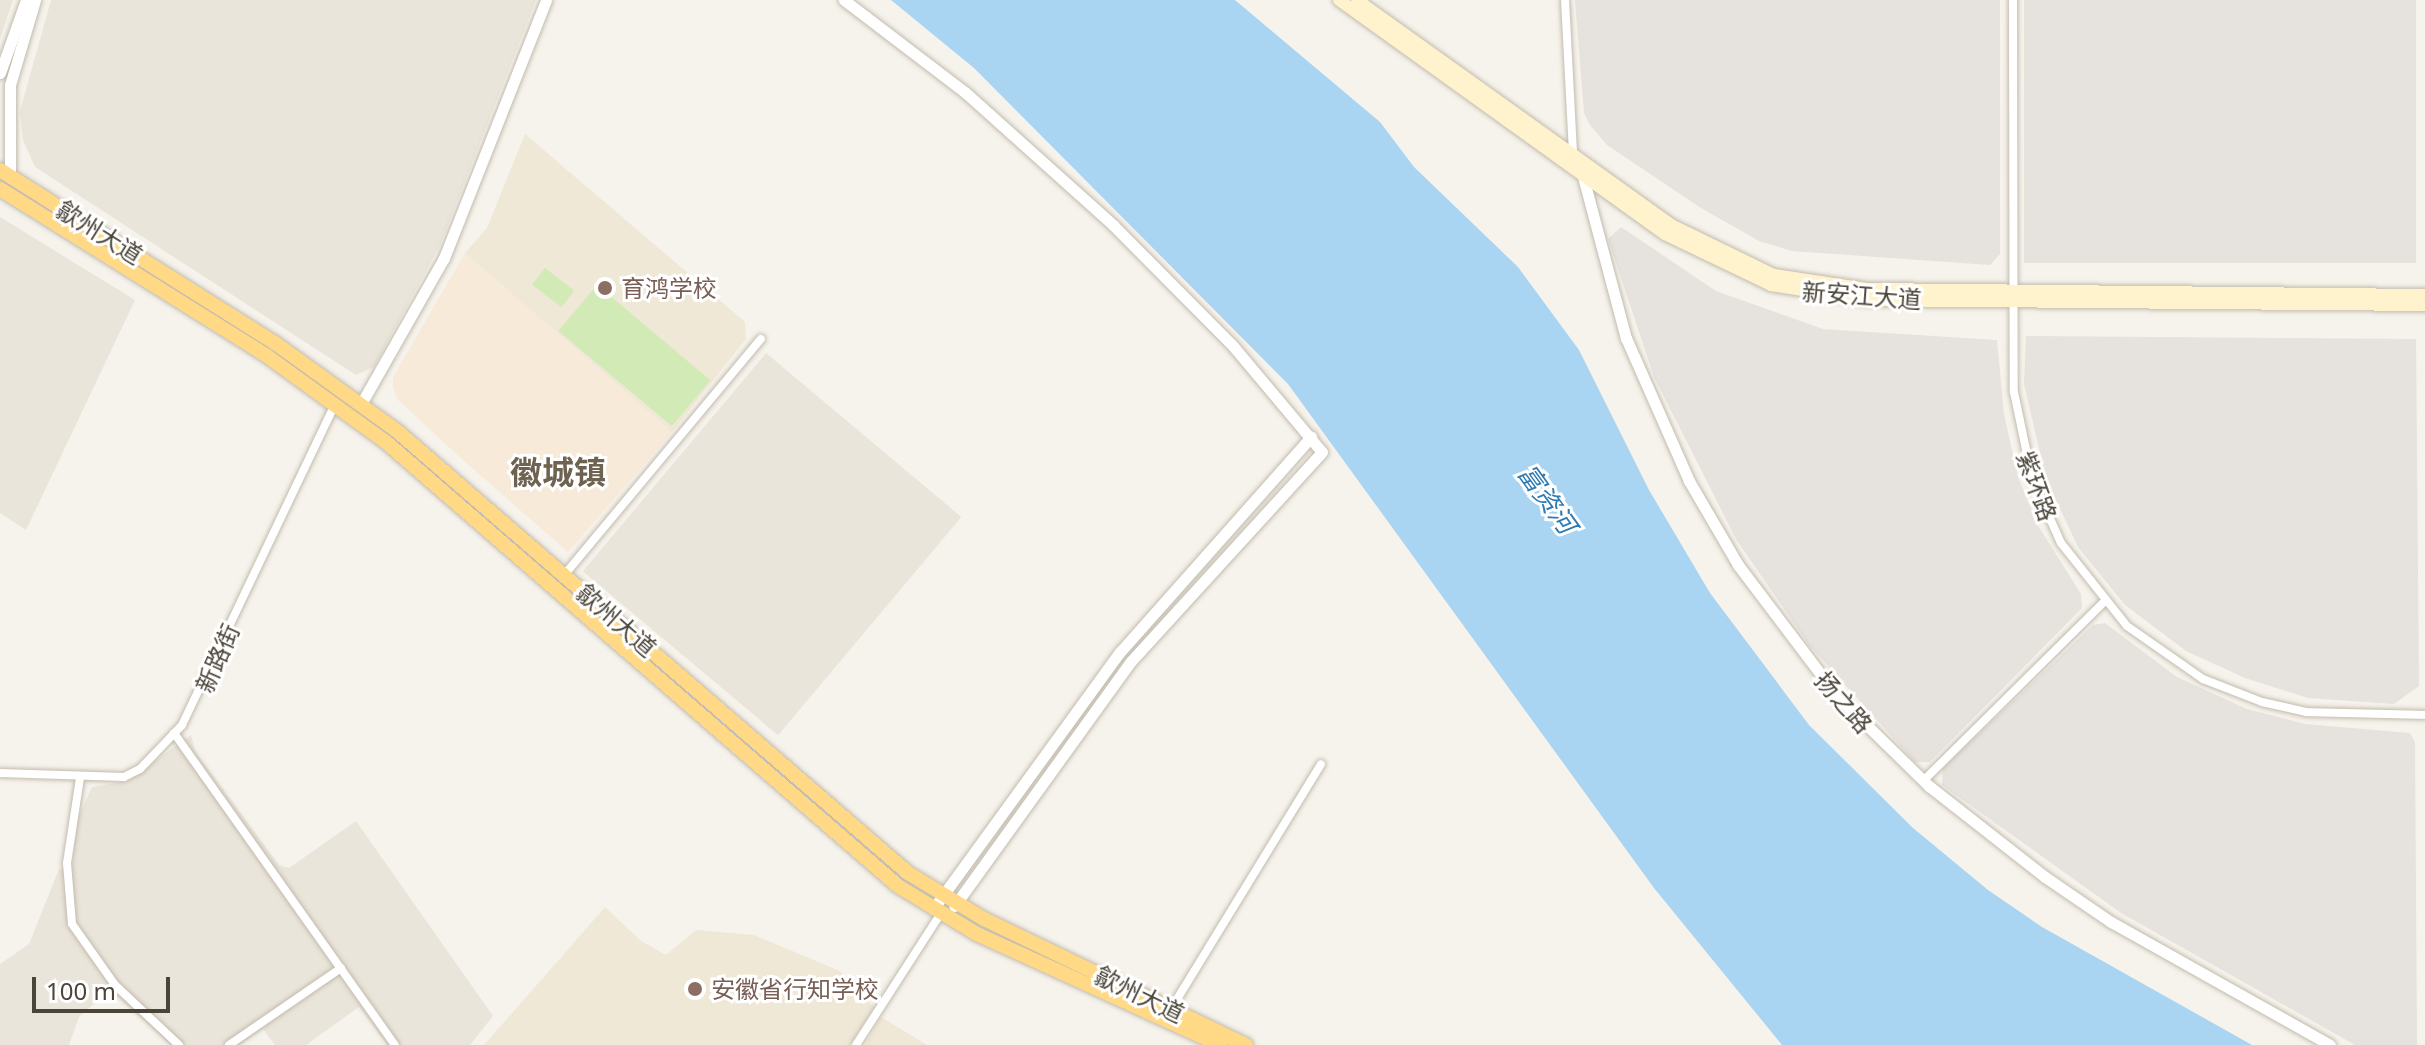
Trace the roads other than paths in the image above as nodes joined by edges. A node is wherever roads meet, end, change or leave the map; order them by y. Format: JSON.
{"nodes":[{"id":1,"x":26,"y":0,"type":"edge"},
{"id":2,"x":35,"y":0,"type":"edge"},
{"id":3,"x":546,"y":0,"type":"edge"},
{"id":4,"x":844,"y":0,"type":"edge"},
{"id":5,"x":1339,"y":0,"type":"edge"},
{"id":6,"x":1357,"y":0,"type":"edge"},
{"id":7,"x":1565,"y":0,"type":"edge"},
{"id":8,"x":2013,"y":0,"type":"edge"},
{"id":9,"x":0,"y":73,"type":"edge"},
{"id":10,"x":1573,"y":154,"type":"junction"},
{"id":11,"x":5,"y":173,"type":"edge"},
{"id":12,"x":1582,"y":173,"type":"junction"},
{"id":13,"x":0,"y":189,"type":"edge"},
{"id":14,"x":2425,"y":295,"type":"edge"},
{"id":15,"x":2012,"y":297,"type":"junction"},
{"id":16,"x":2425,"y":305,"type":"edge"},
{"id":17,"x":761,"y":339,"type":"dead end"},
{"id":18,"x":335,"y":404,"type":"junction"},
{"id":19,"x":361,"y":404,"type":"junction"},
{"id":20,"x":1311,"y":437,"type":"junction"},
{"id":21,"x":565,"y":574,"type":"junction"},
{"id":22,"x":2104,"y":602,"type":"junction"},
{"id":23,"x":2425,"y":715,"type":"edge"},
{"id":24,"x":174,"y":733,"type":"junction"},
{"id":25,"x":1321,"y":764,"type":"dead end"},
{"id":26,"x":0,"y":773,"type":"edge"},
{"id":27,"x":80,"y":778,"type":"junction"},
{"id":28,"x":1923,"y":781,"type":"junction"},
{"id":29,"x":949,"y":900,"type":"junction"},
{"id":30,"x":940,"y":913,"type":"junction"},
{"id":31,"x":341,"y":968,"type":"junction"},
{"id":32,"x":1171,"y":1009,"type":"junction"},
{"id":33,"x":179,"y":1045,"type":"edge"},
{"id":34,"x":229,"y":1045,"type":"edge"},
{"id":35,"x":395,"y":1045,"type":"edge"},
{"id":36,"x":856,"y":1045,"type":"edge"},
{"id":37,"x":1221,"y":1045,"type":"edge"},
{"id":38,"x":1246,"y":1045,"type":"edge"},
{"id":39,"x":2330,"y":1045,"type":"edge"}],
"edges":[{"from":1,"to":9,"type":"street"},
{"from":2,"to":11,"type":"street"},
{"from":3,"to":19,"type":"street"},
{"from":4,"to":20,"type":"street"},
{"from":5,"to":12,"type":"main road","name":"新安江大道"},
{"from":6,"to":10,"type":"main road","name":"新安江大道"},
{"from":7,"to":10,"type":"street"},
{"from":8,"to":15,"type":"street","name":"紫环路"},
{"from":10,"to":15,"type":"main road","name":"新安江大道"},
{"from":11,"to":19,"type":"highway","name":"歙州大道"},
{"from":12,"to":15,"type":"main road","name":"新安江大道"},
{"from":12,"to":28,"type":"street","name":"扬之路"},
{"from":13,"to":18,"type":"highway","name":"歙州大道"},
{"from":14,"to":15,"type":"main road","name":"新安江大道"},
{"from":15,"to":16,"type":"main road","name":"新安江大道"},
{"from":15,"to":22,"type":"street","name":"紫环路"},
{"from":17,"to":21,"type":"street"},
{"from":18,"to":24,"type":"street","name":"新路街"},
{"from":18,"to":30,"type":"highway","name":"歙州大道"},
{"from":19,"to":21,"type":"highway","name":"歙州大道"},
{"from":20,"to":29,"type":"street"},
{"from":20,"to":29,"type":"street"},
{"from":21,"to":29,"type":"highway","name":"歙州大道"},
{"from":22,"to":23,"type":"street","name":"紫环路"},
{"from":22,"to":28,"type":"street"},
{"from":24,"to":27,"type":"street","name":"新路街"},
{"from":24,"to":31,"type":"street"},
{"from":25,"to":32,"type":"street"},
{"from":26,"to":27,"type":"street","name":"新路街"},
{"from":27,"to":33,"type":"street"},
{"from":28,"to":39,"type":"street","name":"扬之路"},
{"from":29,"to":30,"type":"street"},
{"from":29,"to":32,"type":"highway","name":"歙州大道"},
{"from":30,"to":36,"type":"street"},
{"from":30,"to":37,"type":"highway","name":"歙州大道"},
{"from":31,"to":34,"type":"street"},
{"from":31,"to":35,"type":"street"},
{"from":32,"to":38,"type":"highway","name":"歙州大道"}]}
